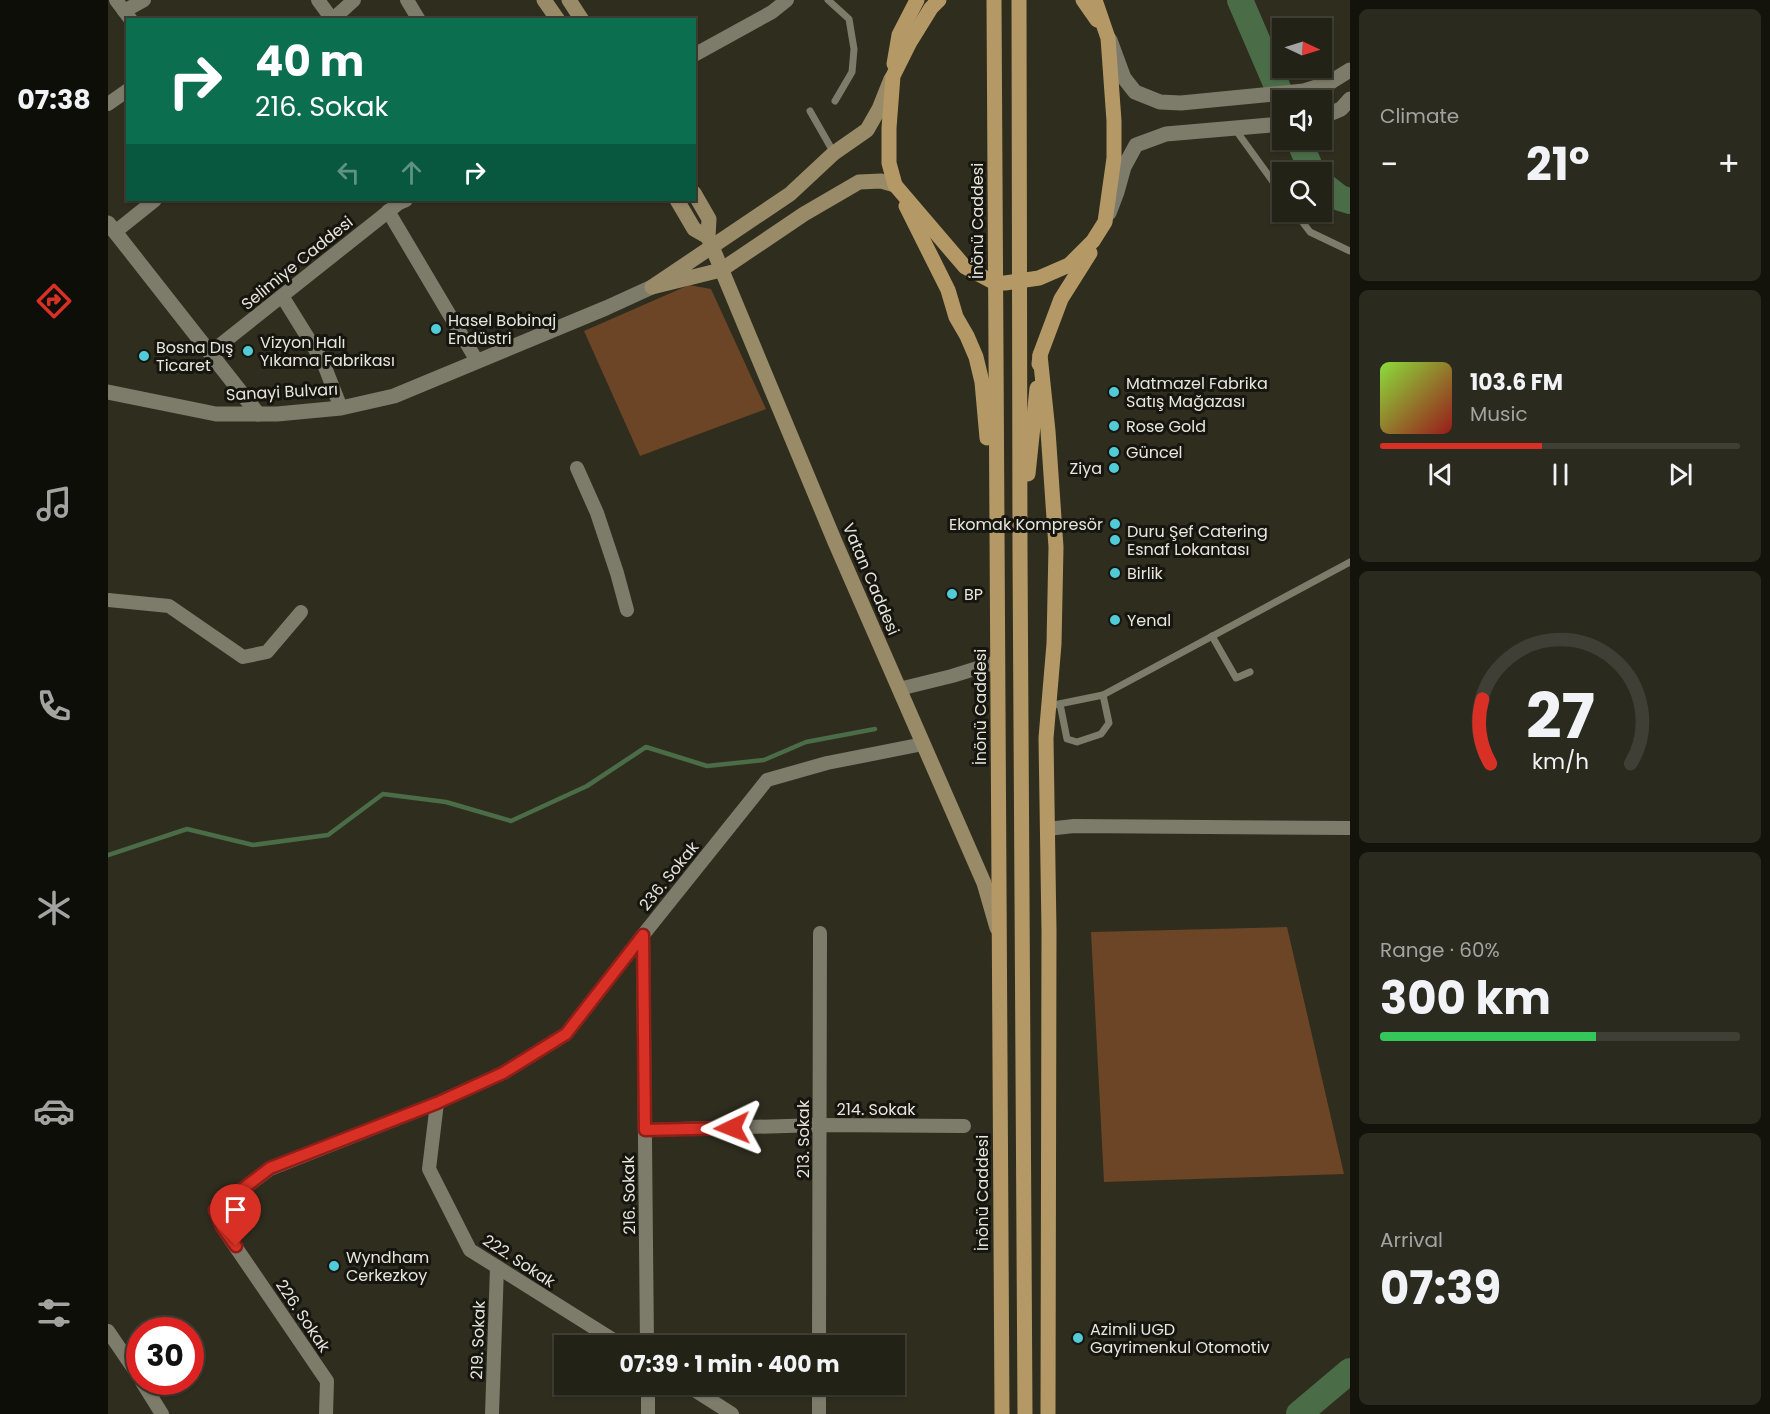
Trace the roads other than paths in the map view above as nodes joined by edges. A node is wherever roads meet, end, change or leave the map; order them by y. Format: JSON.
{"nodes":[{"id":1,"x":144,"y":0,"type":"edge"},
{"id":2,"x":318,"y":0,"type":"edge"},
{"id":3,"x":354,"y":0,"type":"edge"},
{"id":4,"x":406,"y":0,"type":"edge"},
{"id":5,"x":544,"y":0,"type":"edge"},
{"id":6,"x":569,"y":0,"type":"edge"},
{"id":7,"x":787,"y":0,"type":"edge"},
{"id":8,"x":828,"y":0,"type":"edge"},
{"id":9,"x":917,"y":0,"type":"edge"},
{"id":10,"x":939,"y":0,"type":"edge"},
{"id":11,"x":994,"y":0,"type":"edge"},
{"id":12,"x":1019,"y":0,"type":"edge"},
{"id":13,"x":1083,"y":0,"type":"edge"},
{"id":14,"x":1095,"y":0,"type":"edge"},
{"id":15,"x":124,"y":10,"type":"edge"},
{"id":16,"x":331,"y":18,"type":"edge"},
{"id":17,"x":333,"y":18,"type":"edge"},
{"id":18,"x":418,"y":18,"type":"edge"},
{"id":19,"x":557,"y":18,"type":"edge"},
{"id":20,"x":581,"y":18,"type":"edge"},
{"id":21,"x":1108,"y":38,"type":"junction"},
{"id":22,"x":696,"y":53,"type":"edge"},
{"id":23,"x":1350,"y":70,"type":"edge"},
{"id":24,"x":892,"y":76,"type":"junction"},
{"id":25,"x":126,"y":91,"type":"edge"},
{"id":26,"x":1350,"y":99,"type":"edge"},
{"id":27,"x":835,"y":101,"type":"dead end"},
{"id":28,"x":108,"y":104,"type":"edge"},
{"id":29,"x":810,"y":111,"type":"dead end"},
{"id":30,"x":1332,"y":113,"type":"edge"},
{"id":31,"x":1272,"y":125,"type":"edge"},
{"id":32,"x":1235,"y":129,"type":"junction"},
{"id":33,"x":834,"y":153,"type":"junction"},
{"id":34,"x":1272,"y":180,"type":"edge"},
{"id":35,"x":896,"y":184,"type":"junction"},
{"id":36,"x":696,"y":196,"type":"edge"},
{"id":37,"x":153,"y":201,"type":"edge"},
{"id":38,"x":404,"y":201,"type":"edge"},
{"id":39,"x":678,"y":201,"type":"edge"},
{"id":40,"x":388,"y":211,"type":"junction"},
{"id":41,"x":1105,"y":222,"type":"junction"},
{"id":42,"x":1302,"y":222,"type":"edge"},
{"id":43,"x":112,"y":227,"type":"edge"},
{"id":44,"x":710,"y":242,"type":"junction"},
{"id":45,"x":1350,"y":251,"type":"edge"},
{"id":46,"x":721,"y":270,"type":"junction"},
{"id":47,"x":1019,"y":281,"type":"junction"},
{"id":48,"x":995,"y":283,"type":"junction"},
{"id":49,"x":652,"y":287,"type":"junction"},
{"id":50,"x":282,"y":296,"type":"junction"},
{"id":51,"x":210,"y":353,"type":"junction"},
{"id":52,"x":1040,"y":355,"type":"junction"},
{"id":53,"x":477,"y":361,"type":"junction"},
{"id":54,"x":108,"y":392,"type":"edge"},
{"id":55,"x":341,"y":408,"type":"junction"},
{"id":56,"x":258,"y":414,"type":"junction"},
{"id":57,"x":576,"y":468,"type":"dead end"},
{"id":58,"x":996,"y":552,"type":"junction"},
{"id":59,"x":1020,"y":552,"type":"junction"},
{"id":60,"x":1350,"y":562,"type":"edge"},
{"id":61,"x":108,"y":600,"type":"edge"},
{"id":62,"x":627,"y":610,"type":"dead end"},
{"id":63,"x":301,"y":612,"type":"dead end"},
{"id":64,"x":1212,"y":636,"type":"junction"},
{"id":65,"x":997,"y":662,"type":"junction"},
{"id":66,"x":1250,"y":672,"type":"dead end"},
{"id":67,"x":899,"y":689,"type":"junction"},
{"id":68,"x":1103,"y":694,"type":"junction"},
{"id":69,"x":1054,"y":705,"type":"junction"},
{"id":70,"x":922,"y":744,"type":"junction"},
{"id":71,"x":1350,"y":828,"type":"edge"},
{"id":72,"x":1047,"y":829,"type":"junction"},
{"id":73,"x":820,"y":933,"type":"dead end"},
{"id":74,"x":643,"y":935,"type":"junction"},
{"id":75,"x":999,"y":936,"type":"junction"},
{"id":76,"x":437,"y":1103,"type":"junction"},
{"id":77,"x":819,"y":1125,"type":"junction"},
{"id":78,"x":964,"y":1126,"type":"dead end"},
{"id":79,"x":645,"y":1130,"type":"junction"},
{"id":80,"x":215,"y":1210,"type":"joint"},
{"id":81,"x":497,"y":1267,"type":"junction"},
{"id":82,"x":108,"y":1331,"type":"edge"},
{"id":83,"x":605,"y":1335,"type":"edge"},
{"id":84,"x":647,"y":1335,"type":"edge"},
{"id":85,"x":819,"y":1335,"type":"edge"},
{"id":86,"x":126,"y":1358,"type":"edge"},
{"id":87,"x":150,"y":1395,"type":"edge"},
{"id":88,"x":648,"y":1395,"type":"edge"},
{"id":89,"x":702,"y":1395,"type":"edge"},
{"id":90,"x":819,"y":1395,"type":"edge"},
{"id":91,"x":162,"y":1414,"type":"edge"},
{"id":92,"x":326,"y":1414,"type":"edge"},
{"id":93,"x":492,"y":1414,"type":"edge"},
{"id":94,"x":648,"y":1414,"type":"edge"},
{"id":95,"x":732,"y":1414,"type":"edge"},
{"id":96,"x":819,"y":1414,"type":"edge"},
{"id":97,"x":1002,"y":1414,"type":"edge"},
{"id":98,"x":1025,"y":1414,"type":"edge"},
{"id":99,"x":1048,"y":1414,"type":"edge"}],
"edges":[{"from":1,"to":15,"type":"street"},
{"from":2,"to":16,"type":"street"},
{"from":3,"to":17,"type":"street"},
{"from":4,"to":18,"type":"street"},
{"from":5,"to":19,"type":"main road"},
{"from":6,"to":20,"type":"main road"},
{"from":7,"to":22,"type":"street"},
{"from":8,"to":27,"type":"lane"},
{"from":9,"to":24,"type":"main road"},
{"from":10,"to":24,"type":"main road"},
{"from":11,"to":48,"type":"main road","name":"İnönü Caddesi"},
{"from":12,"to":47,"type":"main road"},
{"from":13,"to":21,"type":"main road"},
{"from":14,"to":21,"type":"main road"},
{"from":21,"to":23,"type":"street"},
{"from":21,"to":41,"type":"main road"},
{"from":24,"to":33,"type":"main road"},
{"from":24,"to":35,"type":"main road"},
{"from":25,"to":28,"type":"street"},
{"from":26,"to":30,"type":"street"},
{"from":29,"to":33,"type":"lane"},
{"from":31,"to":32,"type":"street"},
{"from":32,"to":34,"type":"lane"},
{"from":32,"to":41,"type":"street"},
{"from":33,"to":44,"type":"main road"},
{"from":35,"to":46,"type":"main road"},
{"from":35,"to":48,"type":"main road"},
{"from":35,"to":58,"type":"main road"},
{"from":36,"to":44,"type":"main road","name":"Vatan Caddesi"},
{"from":37,"to":43,"type":"street"},
{"from":38,"to":40,"type":"street","name":"Selimiye Caddesi"},
{"from":39,"to":44,"type":"main road","name":"Vatan Caddesi"},
{"from":40,"to":50,"type":"street","name":"Selimiye Caddesi"},
{"from":40,"to":53,"type":"street"},
{"from":41,"to":47,"type":"main road"},
{"from":41,"to":52,"type":"main road"},
{"from":42,"to":45,"type":"lane"},
{"from":43,"to":51,"type":"street"},
{"from":44,"to":46,"type":"main road","name":"Vatan Caddesi"},
{"from":44,"to":49,"type":"main road"},
{"from":46,"to":49,"type":"main road"},
{"from":46,"to":67,"type":"main road","name":"Vatan Caddesi"},
{"from":47,"to":48,"type":"main road"},
{"from":47,"to":59,"type":"main road"},
{"from":48,"to":58,"type":"main road","name":"İnönü Caddesi"},
{"from":49,"to":53,"type":"street","name":"Sanayi Bulvarı"},
{"from":50,"to":51,"type":"street","name":"Selimiye Caddesi"},
{"from":50,"to":55,"type":"street"},
{"from":51,"to":56,"type":"street"},
{"from":52,"to":59,"type":"main road"},
{"from":52,"to":69,"type":"main road"},
{"from":53,"to":55,"type":"street","name":"Sanayi Bulvarı"},
{"from":54,"to":56,"type":"street","name":"Sanayi Bulvarı"},
{"from":55,"to":56,"type":"street","name":"Sanayi Bulvarı"},
{"from":57,"to":62,"type":"street"},
{"from":58,"to":65,"type":"main road","name":"İnönü Caddesi"},
{"from":59,"to":98,"type":"main road"},
{"from":60,"to":64,"type":"lane"},
{"from":61,"to":63,"type":"street"},
{"from":64,"to":66,"type":"lane"},
{"from":64,"to":68,"type":"lane"},
{"from":65,"to":67,"type":"street"},
{"from":65,"to":75,"type":"main road","name":"İnönü Caddesi"},
{"from":67,"to":70,"type":"main road","name":"Vatan Caddesi"},
{"from":68,"to":69,"type":"lane"},
{"from":68,"to":69,"type":"lane"},
{"from":69,"to":72,"type":"main road"},
{"from":70,"to":74,"type":"street","name":"236. Sokak"},
{"from":70,"to":75,"type":"main road","name":"Vatan Caddesi"},
{"from":71,"to":72,"type":"street"},
{"from":72,"to":99,"type":"main road"},
{"from":73,"to":77,"type":"street","name":"213. Sokak"},
{"from":74,"to":76,"type":"street","name":"236. Sokak"},
{"from":74,"to":79,"type":"street","name":"216. Sokak"},
{"from":75,"to":97,"type":"main road","name":"İnönü Caddesi"},
{"from":76,"to":80,"type":"street","name":"236. Sokak"},
{"from":76,"to":81,"type":"street","name":"222. Sokak"},
{"from":77,"to":78,"type":"street","name":"214. Sokak"},
{"from":77,"to":79,"type":"street","name":"214. Sokak"},
{"from":77,"to":85,"type":"street","name":"213. Sokak"},
{"from":79,"to":84,"type":"street","name":"216. Sokak"},
{"from":80,"to":92,"type":"street","name":"226. Sokak"},
{"from":81,"to":83,"type":"street","name":"222. Sokak"},
{"from":81,"to":93,"type":"street","name":"219. Sokak"},
{"from":82,"to":86,"type":"street"},
{"from":87,"to":91,"type":"street"},
{"from":88,"to":94,"type":"street"},
{"from":89,"to":95,"type":"street"},
{"from":90,"to":96,"type":"street"}]}
